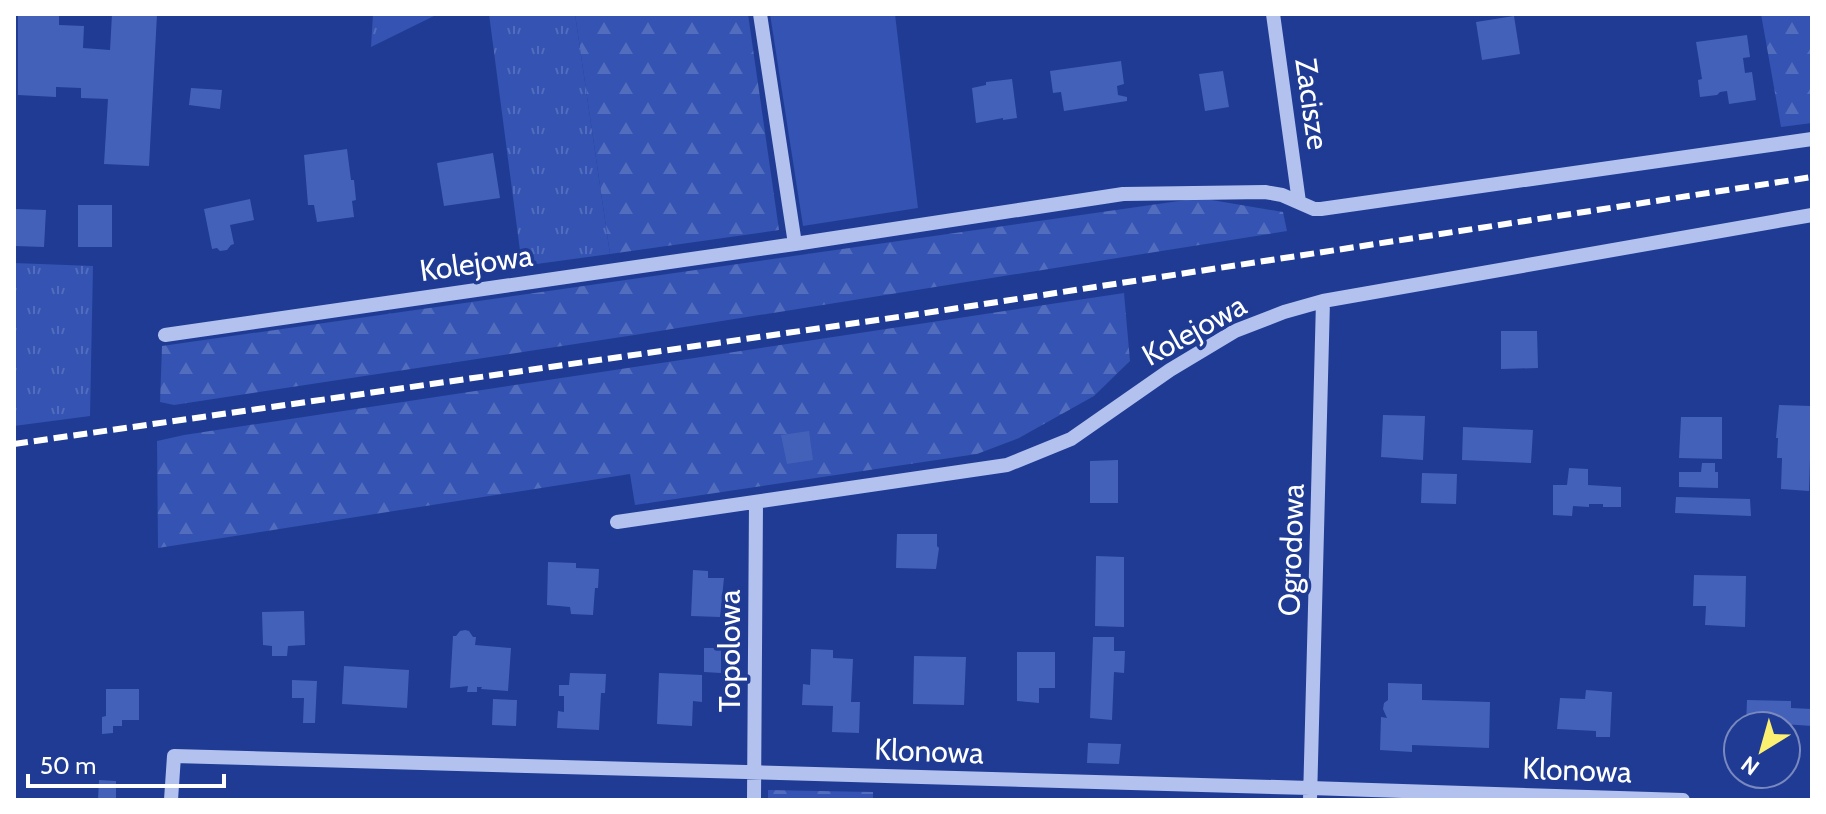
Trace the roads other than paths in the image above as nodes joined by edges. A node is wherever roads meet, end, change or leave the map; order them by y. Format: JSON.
{"nodes":[{"id":1,"x":760,"y":14,"type":"edge"},
{"id":2,"x":1273,"y":14,"type":"edge"},
{"id":3,"x":1812,"y":139,"type":"edge"},
{"id":4,"x":1299,"y":202,"type":"junction"},
{"id":5,"x":1812,"y":215,"type":"edge"},
{"id":6,"x":795,"y":244,"type":"junction"},
{"id":7,"x":1323,"y":301,"type":"junction"},
{"id":8,"x":165,"y":335,"type":"dead end"},
{"id":9,"x":756,"y":502,"type":"junction"},
{"id":10,"x":617,"y":522,"type":"dead end"},
{"id":11,"x":755,"y":772,"type":"junction"},
{"id":12,"x":1310,"y":794,"type":"edge"},
{"id":13,"x":171,"y":800,"type":"edge"},
{"id":14,"x":754,"y":800,"type":"edge"},
{"id":15,"x":1683,"y":800,"type":"edge"}],
"edges":[{"from":1,"to":6,"type":"street"},
{"from":2,"to":4,"type":"street","name":"Zacisze"},
{"from":3,"to":4,"type":"street","name":"Kolejowa"},
{"from":4,"to":6,"type":"street","name":"Kolejowa"},
{"from":5,"to":7,"type":"street","name":"Kolejowa"},
{"from":6,"to":8,"type":"street","name":"Kolejowa"},
{"from":7,"to":9,"type":"street","name":"Kolejowa"},
{"from":7,"to":12,"type":"street","name":"Ogrodowa"},
{"from":9,"to":10,"type":"street","name":"Kolejowa"},
{"from":9,"to":11,"type":"street","name":"Topolowa"},
{"from":11,"to":12,"type":"street","name":"Klonowa"},
{"from":11,"to":13,"type":"street","name":"Klonowa"},
{"from":11,"to":14,"type":"street","name":"Topolowa"},
{"from":12,"to":15,"type":"street","name":"Klonowa"}]}
